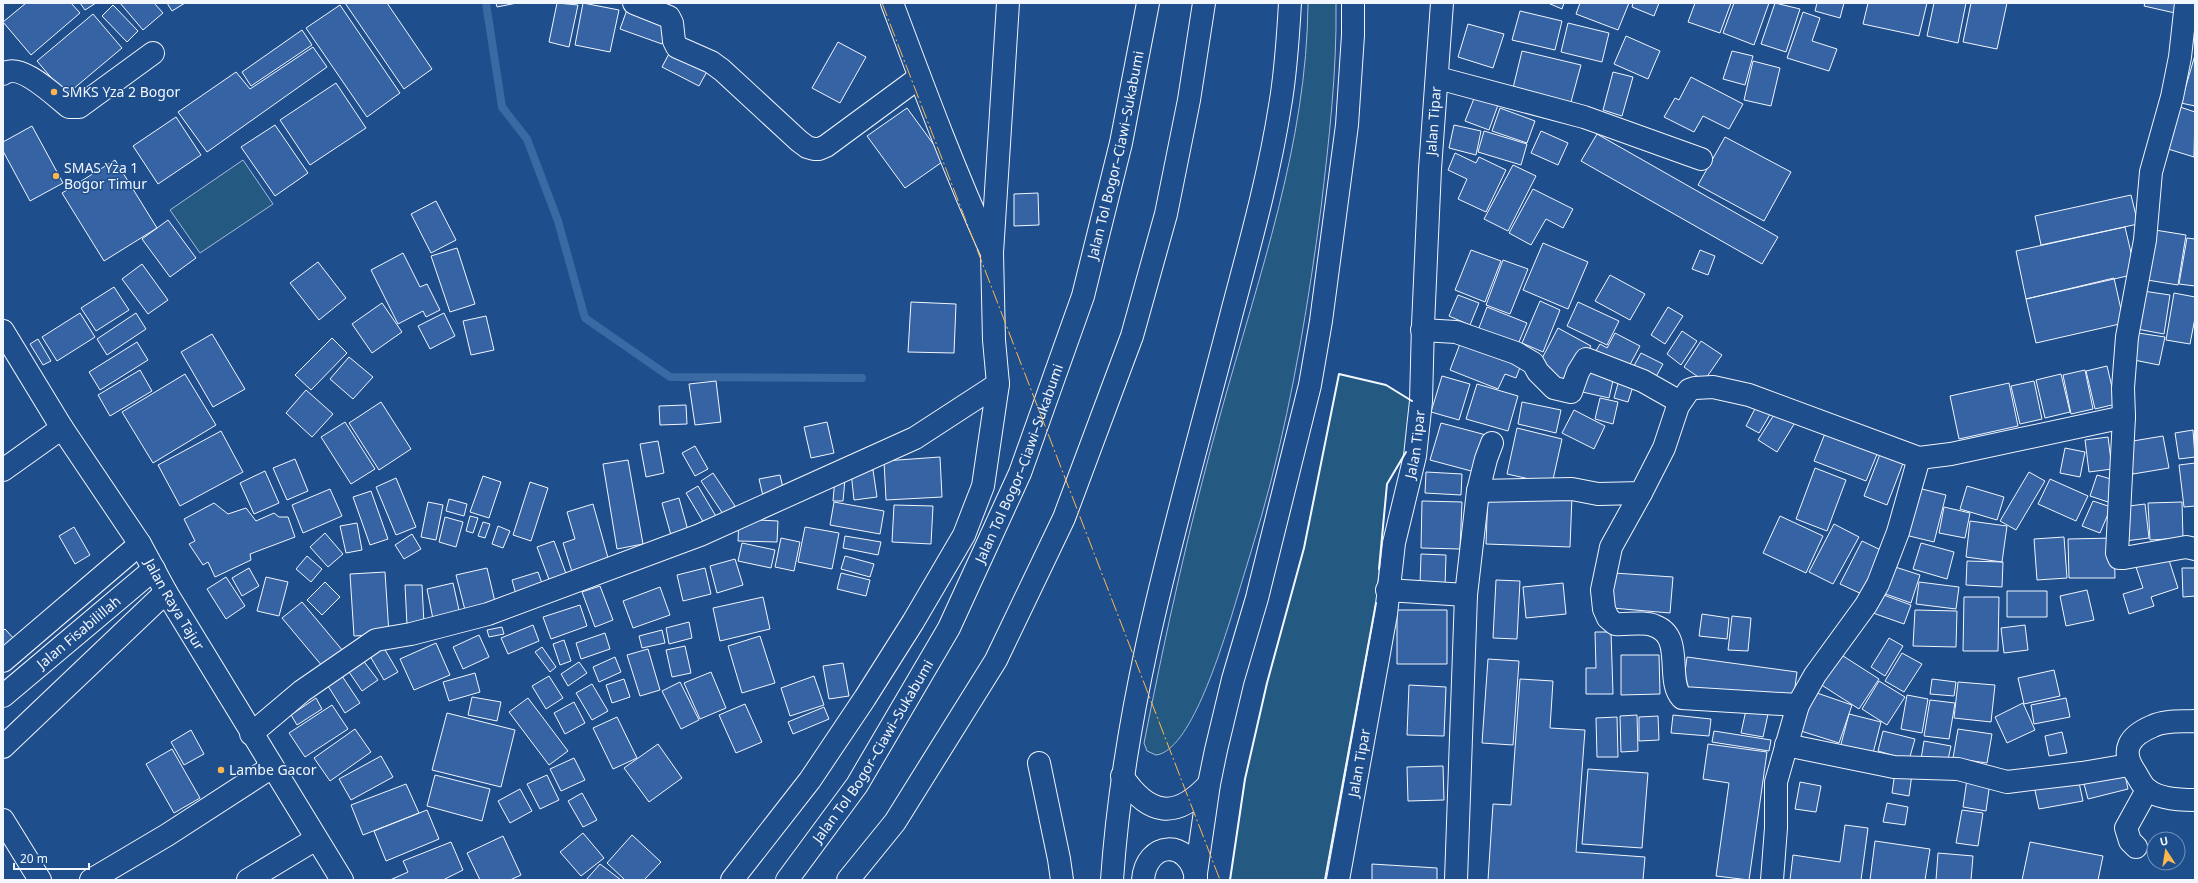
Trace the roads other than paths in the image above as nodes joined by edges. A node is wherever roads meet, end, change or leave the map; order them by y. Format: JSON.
{"nodes":[{"id":1,"x":634,"y":3,"type":"edge"},
{"id":2,"x":892,"y":3,"type":"edge"},
{"id":3,"x":1008,"y":3,"type":"edge"},
{"id":4,"x":1148,"y":3,"type":"edge"},
{"id":5,"x":1204,"y":3,"type":"edge"},
{"id":6,"x":1290,"y":3,"type":"edge"},
{"id":7,"x":1352,"y":3,"type":"edge"},
{"id":8,"x":1442,"y":3,"type":"edge"},
{"id":9,"x":2189,"y":13,"type":"edge"},
{"id":10,"x":153,"y":53,"type":"dead end"},
{"id":11,"x":3,"y":74,"type":"edge"},
{"id":12,"x":918,"y":76,"type":"junction"},
{"id":13,"x":1438,"y":78,"type":"junction"},
{"id":14,"x":1701,"y":159,"type":"dead end"},
{"id":15,"x":992,"y":253,"type":"junction"},
{"id":16,"x":1422,"y":330,"type":"junction"},
{"id":17,"x":3,"y":331,"type":"edge"},
{"id":18,"x":998,"y":384,"type":"junction"},
{"id":19,"x":1680,"y":402,"type":"junction"},
{"id":20,"x":2124,"y":417,"type":"junction"},
{"id":21,"x":62,"y":428,"type":"junction"},
{"id":22,"x":1492,"y":443,"type":"dead end"},
{"id":23,"x":1919,"y":458,"type":"junction"},
{"id":24,"x":3,"y":470,"type":"edge"},
{"id":25,"x":1478,"y":491,"type":"junction"},
{"id":26,"x":1641,"y":493,"type":"junction"},
{"id":27,"x":140,"y":544,"type":"junction"},
{"id":28,"x":2195,"y":548,"type":"edge"},
{"id":29,"x":154,"y":569,"type":"junction"},
{"id":30,"x":1387,"y":590,"type":"junction"},
{"id":31,"x":166,"y":592,"type":"junction"},
{"id":32,"x":1466,"y":596,"type":"junction"},
{"id":33,"x":3,"y":661,"type":"edge"},
{"id":34,"x":3,"y":696,"type":"edge"},
{"id":35,"x":1798,"y":705,"type":"junction"},
{"id":36,"x":2195,"y":721,"type":"edge"},
{"id":37,"x":252,"y":734,"type":"junction"},
{"id":38,"x":1786,"y":745,"type":"junction"},
{"id":39,"x":3,"y":747,"type":"edge"},
{"id":40,"x":1039,"y":763,"type":"dead end"},
{"id":41,"x":2129,"y":765,"type":"junction"},
{"id":42,"x":272,"y":767,"type":"junction"},
{"id":43,"x":1122,"y":776,"type":"junction"},
{"id":44,"x":1209,"y":784,"type":"junction"},
{"id":45,"x":2147,"y":790,"type":"junction"},
{"id":46,"x":2195,"y":800,"type":"edge"},
{"id":47,"x":3,"y":820,"type":"edge"},
{"id":48,"x":316,"y":839,"type":"junction"},
{"id":49,"x":2136,"y":847,"type":"dead end"},
{"id":50,"x":1196,"y":879,"type":"edge"},
{"id":51,"x":40,"y":880,"type":"edge"},
{"id":52,"x":91,"y":880,"type":"edge"},
{"id":53,"x":248,"y":880,"type":"edge"},
{"id":54,"x":342,"y":880,"type":"edge"},
{"id":55,"x":732,"y":880,"type":"edge"},
{"id":56,"x":787,"y":880,"type":"edge"},
{"id":57,"x":848,"y":880,"type":"edge"},
{"id":58,"x":1062,"y":880,"type":"edge"},
{"id":59,"x":1112,"y":880,"type":"edge"},
{"id":60,"x":1143,"y":880,"type":"edge"},
{"id":61,"x":1338,"y":880,"type":"edge"},
{"id":62,"x":1456,"y":880,"type":"edge"},
{"id":63,"x":1772,"y":880,"type":"edge"}],
"edges":[{"from":1,"to":12,"type":"main road"},
{"from":2,"to":12,"type":"main road"},
{"from":3,"to":15,"type":"main road"},
{"from":4,"to":56,"type":"main road","name":"Jalan Tol Bogor–Ciawi–Sukabumi"},
{"from":5,"to":57,"type":"main road"},
{"from":6,"to":43,"type":"main road"},
{"from":7,"to":44,"type":"main road"},
{"from":8,"to":13,"type":"main road","name":"Jalan Tipar"},
{"from":9,"to":20,"type":"main road"},
{"from":10,"to":11,"type":"main road"},
{"from":12,"to":15,"type":"main road"},
{"from":13,"to":14,"type":"main road"},
{"from":13,"to":16,"type":"main road","name":"Jalan Tipar"},
{"from":15,"to":18,"type":"main road"},
{"from":16,"to":19,"type":"main road"},
{"from":16,"to":30,"type":"main road","name":"Jalan Tipar"},
{"from":17,"to":21,"type":"main road","name":"Jalan Raya Tajur"},
{"from":18,"to":37,"type":"main road"},
{"from":18,"to":55,"type":"main road"},
{"from":19,"to":23,"type":"main road"},
{"from":19,"to":26,"type":"main road"},
{"from":20,"to":23,"type":"main road"},
{"from":20,"to":28,"type":"main road"},
{"from":21,"to":24,"type":"main road"},
{"from":21,"to":27,"type":"main road","name":"Jalan Raya Tajur"},
{"from":22,"to":25,"type":"main road"},
{"from":23,"to":35,"type":"main road"},
{"from":25,"to":26,"type":"main road"},
{"from":25,"to":32,"type":"main road"},
{"from":26,"to":35,"type":"main road"},
{"from":27,"to":29,"type":"main road","name":"Jalan Raya Tajur"},
{"from":27,"to":33,"type":"main road"},
{"from":29,"to":31,"type":"main road","name":"Jalan Raya Tajur"},
{"from":29,"to":34,"type":"main road","name":"Jalan Fisabilillah"},
{"from":30,"to":32,"type":"main road"},
{"from":30,"to":61,"type":"main road","name":"Jalan Tipar"},
{"from":31,"to":37,"type":"main road","name":"Jalan Raya Tajur"},
{"from":31,"to":39,"type":"main road"},
{"from":32,"to":62,"type":"main road"},
{"from":35,"to":38,"type":"main road"},
{"from":36,"to":41,"type":"main road"},
{"from":37,"to":42,"type":"main road","name":"Jalan Raya Tajur"},
{"from":38,"to":41,"type":"main road"},
{"from":38,"to":63,"type":"main road"},
{"from":40,"to":58,"type":"main road"},
{"from":41,"to":45,"type":"main road"},
{"from":42,"to":48,"type":"main road","name":"Jalan Raya Tajur"},
{"from":42,"to":52,"type":"main road"},
{"from":43,"to":44,"type":"main road"},
{"from":43,"to":59,"type":"main road"},
{"from":44,"to":50,"type":"main road"},
{"from":45,"to":46,"type":"main road"},
{"from":45,"to":49,"type":"main road"},
{"from":47,"to":51,"type":"main road"},
{"from":48,"to":53,"type":"main road"},
{"from":48,"to":54,"type":"main road","name":"Jalan Raya Tajur"},
{"from":50,"to":60,"type":"main road"}]}
